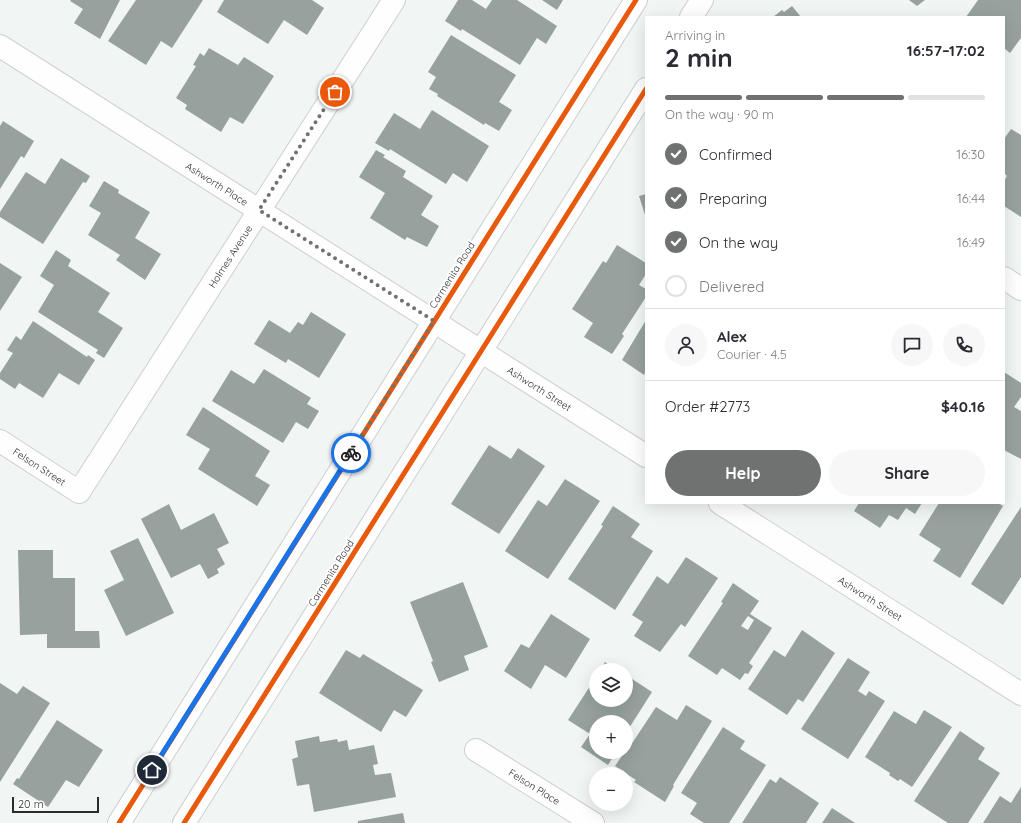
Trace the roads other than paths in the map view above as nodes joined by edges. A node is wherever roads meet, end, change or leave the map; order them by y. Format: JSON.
{"nodes":[{"id":1,"x":394,"y":0,"type":"edge"},
{"id":2,"x":636,"y":0,"type":"edge"},
{"id":3,"x":702,"y":0,"type":"edge"},
{"id":4,"x":693,"y":16,"type":"edge"},
{"id":5,"x":0,"y":46,"type":"edge"},
{"id":6,"x":645,"y":91,"type":"edge"},
{"id":7,"x":259,"y":210,"type":"junction"},
{"id":8,"x":1005,"y":279,"type":"edge"},
{"id":9,"x":1021,"y":289,"type":"edge"},
{"id":10,"x":434,"y":321,"type":"junction"},
{"id":11,"x":481,"y":351,"type":"junction"},
{"id":12,"x":0,"y":441,"type":"edge"},
{"id":13,"x":645,"y":455,"type":"edge"},
{"id":14,"x":79,"y":492,"type":"joint"},
{"id":15,"x":722,"y":504,"type":"edge"},
{"id":16,"x":1021,"y":694,"type":"edge"},
{"id":17,"x":476,"y":750,"type":"dead end"},
{"id":18,"x":119,"y":823,"type":"edge"},
{"id":19,"x":184,"y":823,"type":"edge"},
{"id":20,"x":593,"y":823,"type":"edge"}],
"edges":[{"from":1,"to":7,"type":"street","name":"Holmes Avenue"},
{"from":2,"to":10,"type":"street","name":"Carmenita Road"},
{"from":3,"to":4,"type":"street"},
{"from":5,"to":7,"type":"street","name":"Ashworth Place"},
{"from":6,"to":11,"type":"street","name":"Carmenita Road"},
{"from":7,"to":10,"type":"street","name":"Ashworth Place"},
{"from":7,"to":14,"type":"street","name":"Holmes Avenue"},
{"from":8,"to":9,"type":"street"},
{"from":10,"to":11,"type":"street","name":"Ashworth Street"},
{"from":10,"to":18,"type":"street","name":"Carmenita Road"},
{"from":11,"to":13,"type":"street","name":"Ashworth Street"},
{"from":11,"to":19,"type":"street","name":"Carmenita Road"},
{"from":12,"to":14,"type":"street","name":"Felson Street"},
{"from":15,"to":16,"type":"street","name":"Ashworth Street"},
{"from":17,"to":20,"type":"street","name":"Felson Place"}]}
